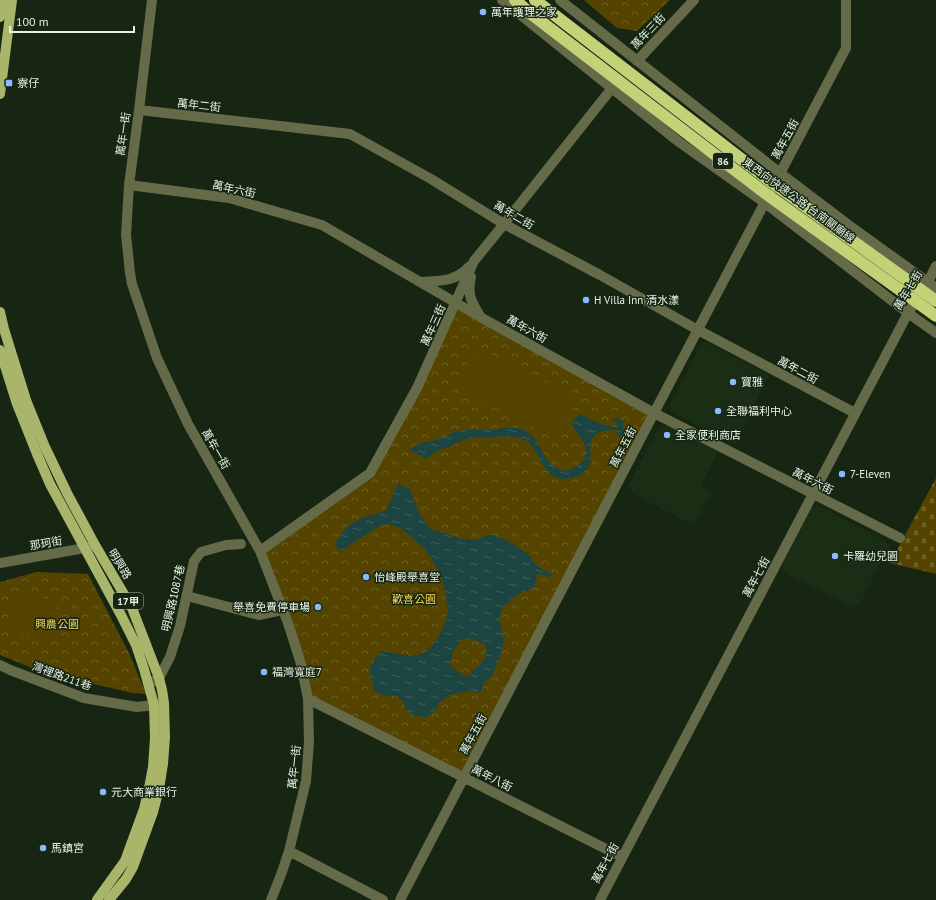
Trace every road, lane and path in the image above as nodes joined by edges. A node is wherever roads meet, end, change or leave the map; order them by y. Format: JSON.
{"nodes":[{"id":1,"x":2,"y":0,"type":"edge"},
{"id":2,"x":12,"y":0,"type":"edge"},
{"id":3,"x":152,"y":0,"type":"edge"},
{"id":4,"x":502,"y":0,"type":"edge"},
{"id":5,"x":515,"y":0,"type":"edge"},
{"id":6,"x":535,"y":0,"type":"edge"},
{"id":7,"x":560,"y":0,"type":"edge"},
{"id":8,"x":694,"y":0,"type":"edge"},
{"id":9,"x":846,"y":0,"type":"edge"},
{"id":10,"x":0,"y":17,"type":"edge"},
{"id":11,"x":637,"y":61,"type":"junction"},
{"id":12,"x":612,"y":88,"type":"junction"},
{"id":13,"x":0,"y":94,"type":"edge"},
{"id":14,"x":139,"y":110,"type":"junction"},
{"id":15,"x":780,"y":173,"type":"junction"},
{"id":16,"x":129,"y":185,"type":"junction"},
{"id":17,"x":765,"y":203,"type":"junction"},
{"id":18,"x":504,"y":224,"type":"junction"},
{"id":19,"x":474,"y":261,"type":"junction"},
{"id":20,"x":936,"y":266,"type":"edge"},
{"id":21,"x":420,"y":282,"type":"junction"},
{"id":22,"x":932,"y":285,"type":"edge"},
{"id":23,"x":936,"y":301,"type":"edge"},
{"id":24,"x":456,"y":303,"type":"junction"},
{"id":25,"x":0,"y":312,"type":"edge"},
{"id":26,"x":908,"y":313,"type":"junction"},
{"id":27,"x":936,"y":316,"type":"edge"},
{"id":28,"x":482,"y":318,"type":"junction"},
{"id":29,"x":698,"y":330,"type":"junction"},
{"id":30,"x":936,"y":333,"type":"edge"},
{"id":31,"x":0,"y":350,"type":"edge"},
{"id":32,"x":654,"y":413,"type":"junction"},
{"id":33,"x":855,"y":413,"type":"junction"},
{"id":34,"x":812,"y":494,"type":"junction"},
{"id":35,"x":900,"y":538,"type":"dead end"},
{"id":36,"x":241,"y":544,"type":"dead end"},
{"id":37,"x":90,"y":547,"type":"junction"},
{"id":38,"x":260,"y":551,"type":"junction"},
{"id":39,"x":0,"y":563,"type":"edge"},
{"id":40,"x":187,"y":596,"type":"junction"},
{"id":41,"x":282,"y":610,"type":"junction"},
{"id":42,"x":0,"y":665,"type":"edge"},
{"id":43,"x":159,"y":678,"type":"junction"},
{"id":44,"x":149,"y":684,"type":"junction"},
{"id":45,"x":308,"y":699,"type":"junction"},
{"id":46,"x":164,"y":703,"type":"junction"},
{"id":47,"x":154,"y":705,"type":"junction"},
{"id":48,"x":464,"y":777,"type":"junction"},
{"id":49,"x":289,"y":851,"type":"junction"},
{"id":50,"x":622,"y":857,"type":"junction"},
{"id":51,"x":97,"y":900,"type":"edge"},
{"id":52,"x":109,"y":900,"type":"edge"},
{"id":53,"x":271,"y":900,"type":"edge"},
{"id":54,"x":383,"y":900,"type":"edge"},
{"id":55,"x":400,"y":900,"type":"edge"},
{"id":56,"x":600,"y":900,"type":"edge"}],
"edges":[{"from":1,"to":10,"type":"main road"},
{"from":2,"to":13,"type":"main road"},
{"from":3,"to":14,"type":"street","name":"萬年一街"},
{"from":4,"to":12,"type":"street"},
{"from":5,"to":27,"type":"highway","name":"東西向快速公路 台南關廟線","number":"86","bridge":true},
{"from":6,"to":23,"type":"highway","name":"東西向快速公路 台南關廟線","number":"86","bridge":true},
{"from":7,"to":11,"type":"street"},
{"from":8,"to":11,"type":"street","name":"萬年三街"},
{"from":9,"to":15,"type":"street","name":"萬年五街"},
{"from":11,"to":15,"type":"street"},
{"from":12,"to":17,"type":"street"},
{"from":12,"to":18,"type":"street","name":"萬年三街"},
{"from":14,"to":16,"type":"street","name":"萬年一街"},
{"from":14,"to":18,"type":"street","name":"萬年二街"},
{"from":15,"to":17,"type":"street","name":"萬年五街"},
{"from":15,"to":22,"type":"street"},
{"from":16,"to":21,"type":"street","name":"萬年六街"},
{"from":16,"to":38,"type":"street","name":"萬年一街"},
{"from":17,"to":26,"type":"street"},
{"from":17,"to":29,"type":"street","name":"萬年五街"},
{"from":18,"to":19,"type":"street","name":"萬年三街"},
{"from":18,"to":29,"type":"street","name":"萬年二街"},
{"from":19,"to":21,"type":"street"},
{"from":19,"to":24,"type":"street","name":"萬年三街"},
{"from":19,"to":28,"type":"street"},
{"from":20,"to":22,"type":"street","name":"萬年七街"},
{"from":21,"to":24,"type":"street","name":"萬年六街"},
{"from":22,"to":26,"type":"street","name":"萬年七街"},
{"from":24,"to":28,"type":"street","name":"萬年六街"},
{"from":24,"to":38,"type":"street","name":"萬年三街"},
{"from":25,"to":37,"type":"main road","name":"明興路","number":"17甲"},
{"from":26,"to":30,"type":"street"},
{"from":26,"to":33,"type":"street","name":"萬年七街"},
{"from":28,"to":32,"type":"street","name":"萬年六街"},
{"from":29,"to":32,"type":"street","name":"萬年五街"},
{"from":29,"to":33,"type":"street","name":"萬年二街"},
{"from":31,"to":37,"type":"main road","name":"明興路","number":"17甲"},
{"from":32,"to":34,"type":"street","name":"萬年六街"},
{"from":32,"to":48,"type":"street","name":"萬年五街"},
{"from":33,"to":34,"type":"street","name":"萬年七街"},
{"from":34,"to":35,"type":"street","name":"萬年六街"},
{"from":34,"to":50,"type":"street","name":"萬年七街"},
{"from":36,"to":40,"type":"street","name":"明興路1087巷"},
{"from":37,"to":39,"type":"street","name":"那珂街"},
{"from":37,"to":43,"type":"main road","name":"明興路","number":"17甲"},
{"from":37,"to":44,"type":"main road","name":"明興路","number":"17甲"},
{"from":38,"to":41,"type":"street","name":"萬年一街"},
{"from":40,"to":41,"type":"street"},
{"from":40,"to":43,"type":"street","name":"明興路1087巷"},
{"from":41,"to":45,"type":"street","name":"萬年一街"},
{"from":42,"to":47,"type":"street","name":"灣裡路211巷"},
{"from":43,"to":44,"type":"street"},
{"from":43,"to":46,"type":"main road","name":"明興路","number":"17甲"},
{"from":44,"to":47,"type":"main road","name":"明興路","number":"17甲"},
{"from":45,"to":48,"type":"street","name":"萬年八街"},
{"from":45,"to":49,"type":"street","name":"萬年一街"},
{"from":46,"to":47,"type":"street","name":"灣裡路211巷"},
{"from":46,"to":52,"type":"main road","name":"明興路","number":"17甲"},
{"from":47,"to":51,"type":"main road","name":"明興路","number":"17甲"},
{"from":48,"to":50,"type":"street","name":"萬年八街"},
{"from":48,"to":55,"type":"street","name":"萬年五街"},
{"from":49,"to":53,"type":"street","name":"萬年一街"},
{"from":49,"to":54,"type":"street"},
{"from":50,"to":56,"type":"street","name":"萬年七街"}]}
